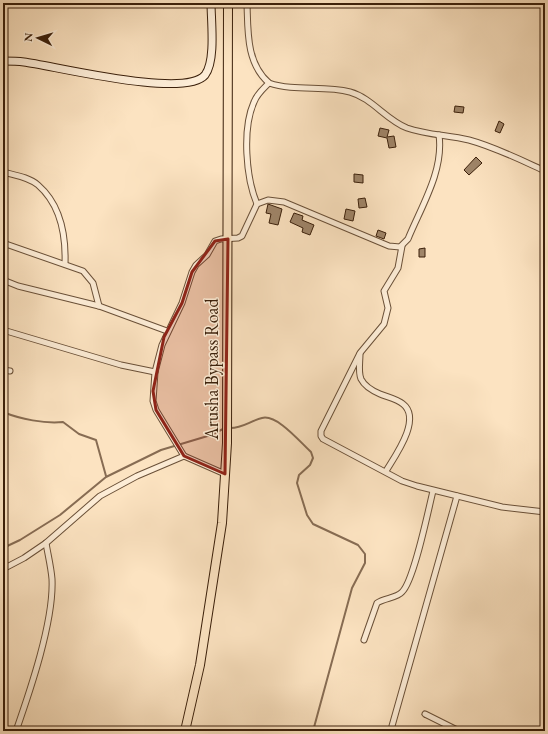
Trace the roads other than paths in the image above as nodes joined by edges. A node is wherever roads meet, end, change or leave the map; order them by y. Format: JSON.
{"nodes":[{"id":1,"x":211,"y":3,"type":"edge"},
{"id":2,"x":228,"y":3,"type":"edge"},
{"id":3,"x":247,"y":3,"type":"edge"},
{"id":4,"x":3,"y":61,"type":"edge"},
{"id":5,"x":269,"y":83,"type":"junction"},
{"id":6,"x":440,"y":135,"type":"junction"},
{"id":7,"x":545,"y":171,"type":"edge"},
{"id":8,"x":3,"y":172,"type":"edge"},
{"id":9,"x":257,"y":204,"type":"junction"},
{"id":10,"x":228,"y":239,"type":"junction"},
{"id":11,"x":3,"y":243,"type":"edge"},
{"id":12,"x":402,"y":246,"type":"junction"},
{"id":13,"x":65,"y":264,"type":"junction"},
{"id":14,"x":3,"y":280,"type":"edge"},
{"id":15,"x":99,"y":306,"type":"junction"},
{"id":16,"x":3,"y":330,"type":"edge"},
{"id":17,"x":167,"y":331,"type":"junction"},
{"id":18,"x":360,"y":353,"type":"junction"},
{"id":19,"x":3,"y":370,"type":"edge"},
{"id":20,"x":10,"y":371,"type":"dead end"},
{"id":21,"x":155,"y":372,"type":"junction"},
{"id":22,"x":184,"y":456,"type":"junction"},
{"id":23,"x":386,"y":471,"type":"junction"},
{"id":24,"x":225,"y":474,"type":"junction"},
{"id":25,"x":433,"y":491,"type":"junction"},
{"id":26,"x":457,"y":496,"type":"junction"},
{"id":27,"x":545,"y":512,"type":"edge"},
{"id":28,"x":46,"y":543,"type":"junction"},
{"id":29,"x":3,"y":569,"type":"edge"},
{"id":30,"x":364,"y":640,"type":"dead end"},
{"id":31,"x":425,"y":714,"type":"dead end"},
{"id":32,"x":16,"y":731,"type":"edge"},
{"id":33,"x":185,"y":731,"type":"edge"},
{"id":34,"x":394,"y":731,"type":"edge"},
{"id":35,"x":459,"y":731,"type":"edge"}],
"edges":[{"from":1,"to":4,"type":"street"},
{"from":2,"to":10,"type":"main road","name":"Arusha Bypass Road"},
{"from":3,"to":5,"type":"street"},
{"from":5,"to":6,"type":"street"},
{"from":5,"to":9,"type":"street"},
{"from":6,"to":7,"type":"street"},
{"from":6,"to":12,"type":"street"},
{"from":8,"to":13,"type":"street"},
{"from":9,"to":10,"type":"street"},
{"from":9,"to":12,"type":"street"},
{"from":10,"to":17,"type":"street"},
{"from":10,"to":24,"type":"main road","name":"Arusha Bypass Road"},
{"from":11,"to":13,"type":"street"},
{"from":12,"to":18,"type":"street"},
{"from":13,"to":15,"type":"street"},
{"from":14,"to":15,"type":"street"},
{"from":15,"to":17,"type":"street"},
{"from":16,"to":21,"type":"street"},
{"from":17,"to":21,"type":"street"},
{"from":18,"to":23,"type":"street"},
{"from":18,"to":23,"type":"street"},
{"from":19,"to":20,"type":"street"},
{"from":21,"to":22,"type":"street"},
{"from":22,"to":24,"type":"street"},
{"from":22,"to":28,"type":"street"},
{"from":23,"to":25,"type":"street"},
{"from":24,"to":33,"type":"main road","name":"Arusha Bypass Road"},
{"from":25,"to":26,"type":"street"},
{"from":25,"to":30,"type":"street"},
{"from":26,"to":27,"type":"street"},
{"from":26,"to":34,"type":"street"},
{"from":28,"to":29,"type":"street"},
{"from":28,"to":32,"type":"street"},
{"from":31,"to":35,"type":"street"}]}
